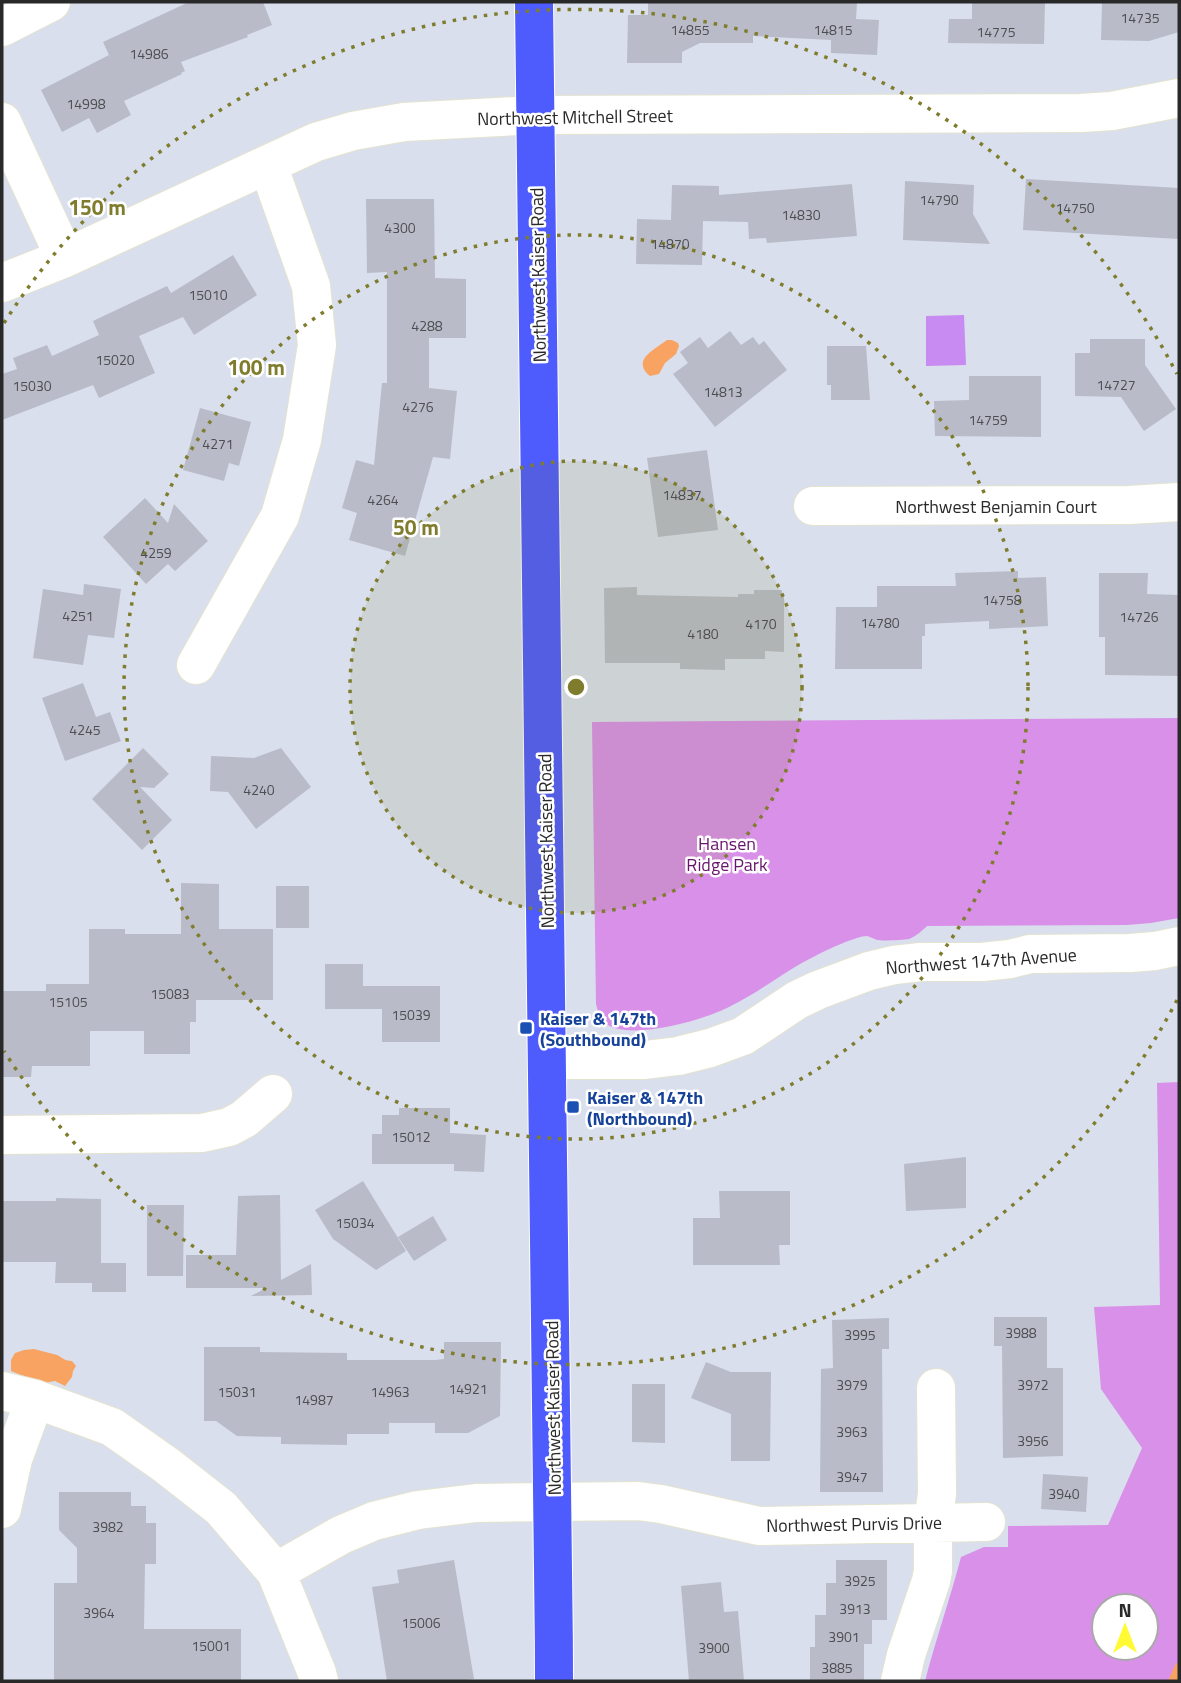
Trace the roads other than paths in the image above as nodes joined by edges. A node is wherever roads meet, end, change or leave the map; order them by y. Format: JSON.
{"nodes":[{"id":1,"x":51,"y":2,"type":"edge"},
{"id":2,"x":534,"y":2,"type":"edge"},
{"id":3,"x":2,"y":27,"type":"edge"},
{"id":4,"x":1179,"y":98,"type":"edge"},
{"id":5,"x":536,"y":116,"type":"junction"},
{"id":6,"x":2,"y":122,"type":"edge"},
{"id":7,"x":268,"y":165,"type":"junction"},
{"id":8,"x":65,"y":258,"type":"junction"},
{"id":9,"x":2,"y":283,"type":"edge"},
{"id":10,"x":1179,"y":502,"type":"edge"},
{"id":11,"x":813,"y":506,"type":"dead end"},
{"id":12,"x":196,"y":665,"type":"dead end"},
{"id":13,"x":1179,"y":946,"type":"edge"},
{"id":14,"x":550,"y":1060,"type":"junction"},
{"id":15,"x":273,"y":1094,"type":"dead end"},
{"id":16,"x":2,"y":1135,"type":"edge"},
{"id":17,"x":936,"y":1388,"type":"dead end"},
{"id":18,"x":18,"y":1395,"type":"edge"},
{"id":19,"x":554,"y":1502,"type":"junction"},
{"id":20,"x":2,"y":1509,"type":"edge"},
{"id":21,"x":986,"y":1522,"type":"dead end"},
{"id":22,"x":933,"y":1523,"type":"junction"},
{"id":23,"x":276,"y":1572,"type":"junction"},
{"id":24,"x":319,"y":1681,"type":"edge"},
{"id":25,"x":554,"y":1681,"type":"edge"},
{"id":26,"x":900,"y":1681,"type":"edge"}],
"edges":[{"from":1,"to":3,"type":"street"},
{"from":2,"to":5,"type":"main road","name":"Northwest Kaiser Road"},
{"from":4,"to":5,"type":"street","name":"Northwest Mitchell Street"},
{"from":5,"to":7,"type":"street","name":"Northwest Mitchell Street"},
{"from":5,"to":14,"type":"main road","name":"Northwest Kaiser Road"},
{"from":6,"to":8,"type":"street"},
{"from":7,"to":8,"type":"street","name":"Northwest Mitchell Street"},
{"from":7,"to":12,"type":"street"},
{"from":8,"to":9,"type":"street","name":"Northwest Mitchell Street"},
{"from":10,"to":11,"type":"street","name":"Northwest Benjamin Court"},
{"from":13,"to":14,"type":"street","name":"Northwest 147th Avenue"},
{"from":14,"to":19,"type":"main road","name":"Northwest Kaiser Road"},
{"from":15,"to":16,"type":"street"},
{"from":17,"to":22,"type":"street"},
{"from":18,"to":20,"type":"street"},
{"from":18,"to":23,"type":"street"},
{"from":19,"to":22,"type":"street","name":"Northwest Purvis Drive"},
{"from":19,"to":23,"type":"street","name":"Northwest Purvis Drive"},
{"from":19,"to":25,"type":"main road","name":"Northwest Kaiser Road"},
{"from":21,"to":22,"type":"street","name":"Northwest Purvis Drive"},
{"from":22,"to":26,"type":"street"},
{"from":23,"to":24,"type":"street"}]}
